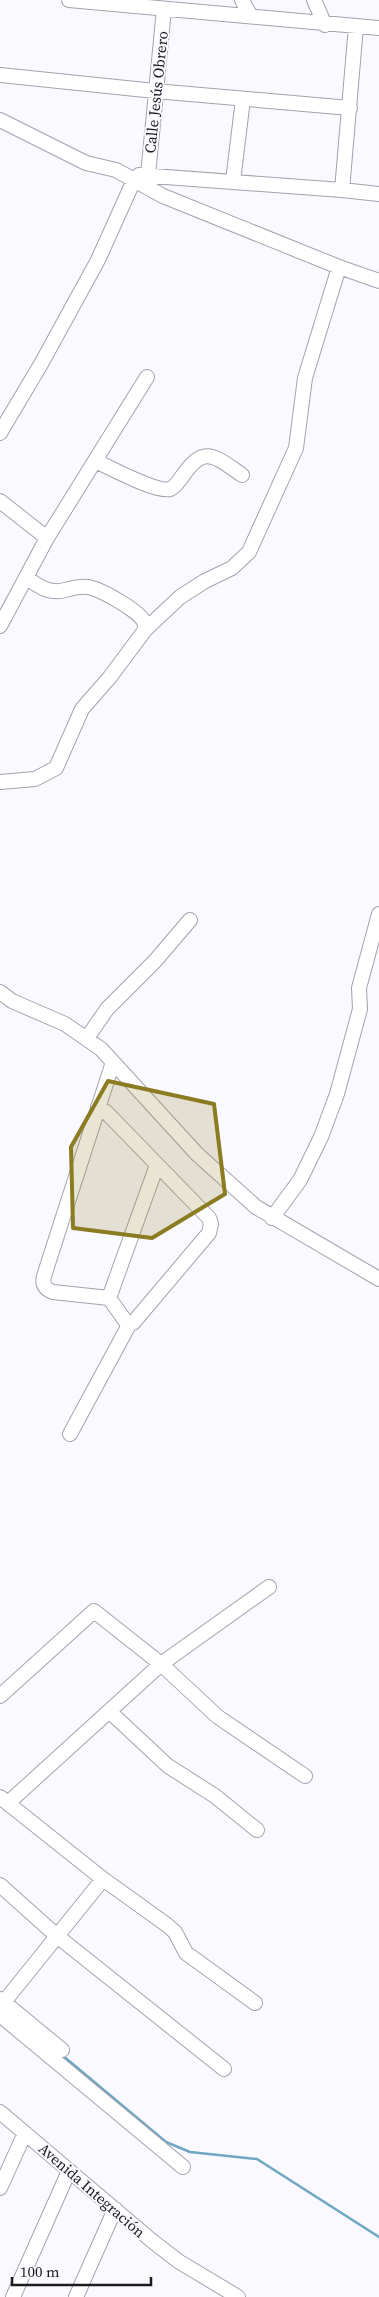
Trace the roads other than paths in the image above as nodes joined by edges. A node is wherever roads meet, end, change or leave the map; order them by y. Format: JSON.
{"nodes":[{"id":1,"x":69,"y":0,"type":"edge"},
{"id":2,"x":242,"y":0,"type":"edge"},
{"id":3,"x":314,"y":0,"type":"edge"},
{"id":4,"x":164,"y":9,"type":"junction"},
{"id":5,"x":250,"y":15,"type":"junction"},
{"id":6,"x":325,"y":24,"type":"junction"},
{"id":7,"x":356,"y":26,"type":"junction"},
{"id":8,"x":379,"y":28,"type":"edge"},
{"id":9,"x":0,"y":75,"type":"edge"},
{"id":10,"x":155,"y":91,"type":"junction"},
{"id":11,"x":243,"y":99,"type":"junction"},
{"id":12,"x":350,"y":108,"type":"junction"},
{"id":13,"x":0,"y":120,"type":"edge"},
{"id":14,"x":148,"y":175,"type":"junction"},
{"id":15,"x":134,"y":180,"type":"junction"},
{"id":16,"x":233,"y":181,"type":"junction"},
{"id":17,"x":342,"y":190,"type":"junction"},
{"id":18,"x":379,"y":194,"type":"edge"},
{"id":19,"x":339,"y":268,"type":"junction"},
{"id":20,"x":379,"y":281,"type":"edge"},
{"id":21,"x":147,"y":377,"type":"dead end"},
{"id":22,"x":0,"y":433,"type":"edge"},
{"id":23,"x":95,"y":461,"type":"junction"},
{"id":24,"x":242,"y":475,"type":"dead end"},
{"id":25,"x":0,"y":501,"type":"edge"},
{"id":26,"x":47,"y":538,"type":"junction"},
{"id":27,"x":26,"y":577,"type":"junction"},
{"id":28,"x":0,"y":626,"type":"edge"},
{"id":29,"x":145,"y":630,"type":"junction"},
{"id":30,"x":0,"y":782,"type":"edge"},
{"id":31,"x":379,"y":914,"type":"edge"},
{"id":32,"x":190,"y":920,"type":"dead end"},
{"id":33,"x":0,"y":992,"type":"edge"},
{"id":34,"x":6,"y":1000,"type":"edge"},
{"id":35,"x":87,"y":1038,"type":"junction"},
{"id":36,"x":113,"y":1062,"type":"junction"},
{"id":37,"x":98,"y":1107,"type":"junction"},
{"id":38,"x":157,"y":1166,"type":"junction"},
{"id":39,"x":272,"y":1218,"type":"junction"},
{"id":40,"x":379,"y":1279,"type":"edge"},
{"id":41,"x":109,"y":1298,"type":"junction"},
{"id":42,"x":130,"y":1322,"type":"junction"},
{"id":43,"x":70,"y":1434,"type":"dead end"},
{"id":44,"x":269,"y":1587,"type":"dead end"},
{"id":45,"x":160,"y":1664,"type":"junction"},
{"id":46,"x":0,"y":1696,"type":"edge"},
{"id":47,"x":109,"y":1711,"type":"junction"},
{"id":48,"x":305,"y":1776,"type":"dead end"},
{"id":49,"x":4,"y":1800,"type":"edge"},
{"id":50,"x":257,"y":1830,"type":"dead end"},
{"id":51,"x":103,"y":1879,"type":"junction"},
{"id":52,"x":0,"y":1884,"type":"edge"},
{"id":53,"x":57,"y":1936,"type":"junction"},
{"id":54,"x":255,"y":2003,"type":"dead end"},
{"id":55,"x":1,"y":2006,"type":"edge"},
{"id":56,"x":62,"y":2050,"type":"dead end"},
{"id":57,"x":224,"y":2070,"type":"dead end"},
{"id":58,"x":0,"y":2112,"type":"edge"},
{"id":59,"x":25,"y":2133,"type":"junction"},
{"id":60,"x":182,"y":2168,"type":"dead end"},
{"id":61,"x":69,"y":2171,"type":"junction"},
{"id":62,"x":0,"y":2188,"type":"edge"},
{"id":63,"x":115,"y":2209,"type":"junction"},
{"id":64,"x":13,"y":2297,"type":"edge"},
{"id":65,"x":76,"y":2297,"type":"edge"},
{"id":66,"x":238,"y":2297,"type":"edge"}],
"edges":[{"from":1,"to":4,"type":"street"},
{"from":2,"to":5,"type":"street"},
{"from":3,"to":6,"type":"street"},
{"from":4,"to":5,"type":"street"},
{"from":4,"to":10,"type":"street","name":"Calle Jesús Obrero"},
{"from":5,"to":6,"type":"street"},
{"from":6,"to":7,"type":"street"},
{"from":7,"to":8,"type":"street"},
{"from":7,"to":12,"type":"street"},
{"from":9,"to":10,"type":"street"},
{"from":10,"to":11,"type":"street"},
{"from":10,"to":14,"type":"street","name":"Calle Jesús Obrero"},
{"from":11,"to":12,"type":"street"},
{"from":11,"to":16,"type":"street"},
{"from":12,"to":17,"type":"street"},
{"from":13,"to":15,"type":"street"},
{"from":14,"to":15,"type":"street"},
{"from":14,"to":16,"type":"street"},
{"from":15,"to":19,"type":"street"},
{"from":15,"to":22,"type":"street"},
{"from":16,"to":17,"type":"street"},
{"from":17,"to":18,"type":"street"},
{"from":19,"to":20,"type":"street"},
{"from":19,"to":29,"type":"street"},
{"from":21,"to":23,"type":"street"},
{"from":23,"to":24,"type":"street"},
{"from":23,"to":26,"type":"street"},
{"from":25,"to":26,"type":"street"},
{"from":26,"to":27,"type":"street"},
{"from":27,"to":28,"type":"street"},
{"from":27,"to":29,"type":"street"},
{"from":29,"to":30,"type":"street"},
{"from":31,"to":39,"type":"street"},
{"from":32,"to":35,"type":"street"},
{"from":33,"to":34,"type":"street"},
{"from":34,"to":35,"type":"street"},
{"from":35,"to":36,"type":"street"},
{"from":36,"to":37,"type":"street"},
{"from":36,"to":39,"type":"street"},
{"from":37,"to":38,"type":"street"},
{"from":37,"to":41,"type":"street"},
{"from":38,"to":41,"type":"street"},
{"from":38,"to":42,"type":"street"},
{"from":39,"to":40,"type":"street"},
{"from":41,"to":42,"type":"street"},
{"from":42,"to":43,"type":"street"},
{"from":44,"to":45,"type":"street"},
{"from":45,"to":46,"type":"street"},
{"from":45,"to":47,"type":"street"},
{"from":45,"to":48,"type":"street"},
{"from":47,"to":49,"type":"street"},
{"from":47,"to":50,"type":"street"},
{"from":49,"to":51,"type":"street"},
{"from":51,"to":53,"type":"street"},
{"from":51,"to":54,"type":"street"},
{"from":52,"to":53,"type":"street"},
{"from":53,"to":55,"type":"street"},
{"from":53,"to":57,"type":"street"},
{"from":55,"to":56,"type":"street"},
{"from":55,"to":60,"type":"street"},
{"from":58,"to":59,"type":"street","name":"Avenida Integración"},
{"from":59,"to":61,"type":"street","name":"Avenida Integración"},
{"from":59,"to":62,"type":"street"},
{"from":61,"to":63,"type":"street","name":"Avenida Integración"},
{"from":61,"to":64,"type":"street"},
{"from":63,"to":65,"type":"street"},
{"from":63,"to":66,"type":"street","name":"Avenida Integración"}]}
